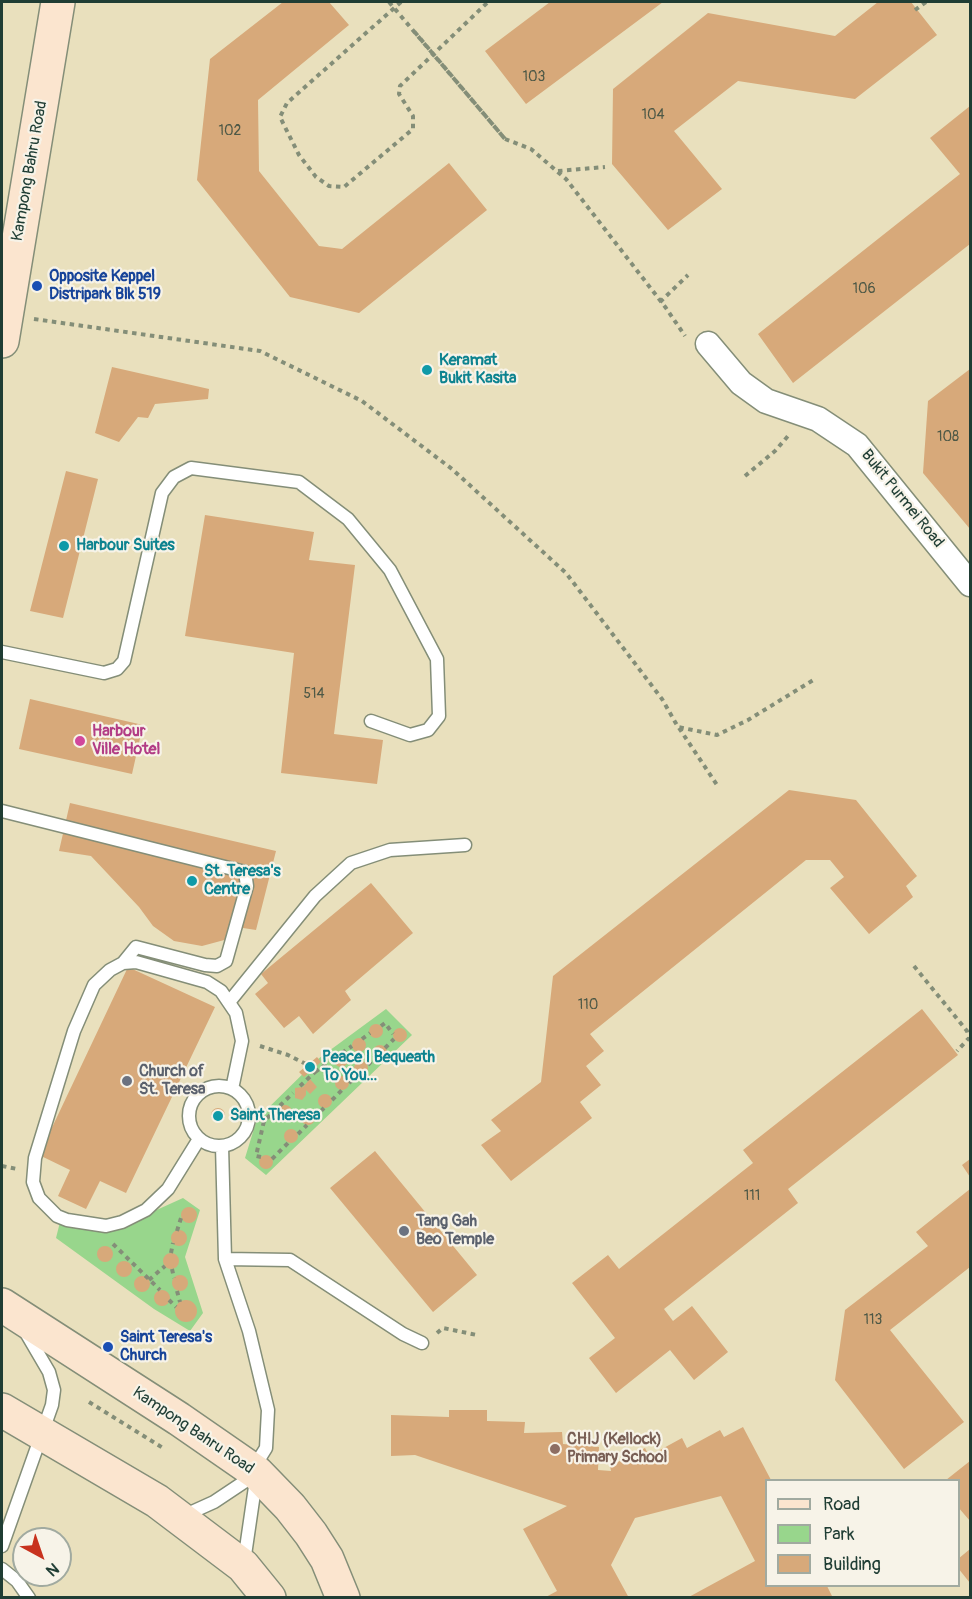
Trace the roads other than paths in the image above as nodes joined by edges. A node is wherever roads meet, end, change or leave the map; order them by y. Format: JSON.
{"nodes":[{"id":1,"x":58,"y":2,"type":"edge"},
{"id":2,"x":4,"y":328,"type":"edge"},
{"id":3,"x":698,"y":343,"type":"road end"},
{"id":4,"x":970,"y":584,"type":"edge"},
{"id":5,"x":2,"y":652,"type":"edge"},
{"id":6,"x":371,"y":721,"type":"dead end"},
{"id":7,"x":2,"y":812,"type":"edge"},
{"id":8,"x":465,"y":845,"type":"dead end"},
{"id":9,"x":123,"y":963,"type":"junction"},
{"id":10,"x":230,"y":1001,"type":"junction"},
{"id":11,"x":232,"y":1089,"type":"junction"},
{"id":12,"x":199,"y":1139,"type":"junction"},
{"id":13,"x":222,"y":1146,"type":"junction"},
{"id":14,"x":225,"y":1259,"type":"junction"},
{"id":15,"x":8,"y":1310,"type":"edge"},
{"id":16,"x":423,"y":1343,"type":"road end"},
{"id":17,"x":2,"y":1410,"type":"edge"},
{"id":18,"x":40,"y":1432,"type":"junction"},
{"id":19,"x":257,"y":1473,"type":"junction"},
{"id":20,"x":179,"y":1518,"type":"junction"},
{"id":21,"x":2,"y":1546,"type":"edge"},
{"id":22,"x":243,"y":1566,"type":"junction"},
{"id":23,"x":2,"y":1569,"type":"edge"},
{"id":24,"x":29,"y":1598,"type":"edge"},
{"id":25,"x":269,"y":1598,"type":"edge"},
{"id":26,"x":343,"y":1598,"type":"edge"}],
"edges":[{"from":1,"to":2,"type":"main road","name":"Kampong Bahru Road"},
{"from":3,"to":4,"type":"street","name":"Bukit Purmei Road"},
{"from":5,"to":6,"type":"lane"},
{"from":7,"to":9,"type":"lane"},
{"from":8,"to":10,"type":"lane"},
{"from":9,"to":10,"type":"lane"},
{"from":9,"to":12,"type":"lane"},
{"from":10,"to":11,"type":"lane"},
{"from":11,"to":12,"type":"lane"},
{"from":11,"to":13,"type":"lane"},
{"from":12,"to":13,"type":"lane"},
{"from":13,"to":14,"type":"lane"},
{"from":14,"to":16,"type":"lane"},
{"from":14,"to":19,"type":"lane"},
{"from":15,"to":18,"type":"lane"},
{"from":15,"to":19,"type":"main road","name":"Kampong Bahru Road"},
{"from":17,"to":18,"type":"main road"},
{"from":18,"to":20,"type":"main road"},
{"from":18,"to":21,"type":"lane"},
{"from":19,"to":20,"type":"lane"},
{"from":19,"to":22,"type":"lane"},
{"from":19,"to":26,"type":"main road","name":"Kampong Bahru Road"},
{"from":20,"to":22,"type":"main road"},
{"from":22,"to":25,"type":"main road"},
{"from":23,"to":24,"type":"lane"}]}
